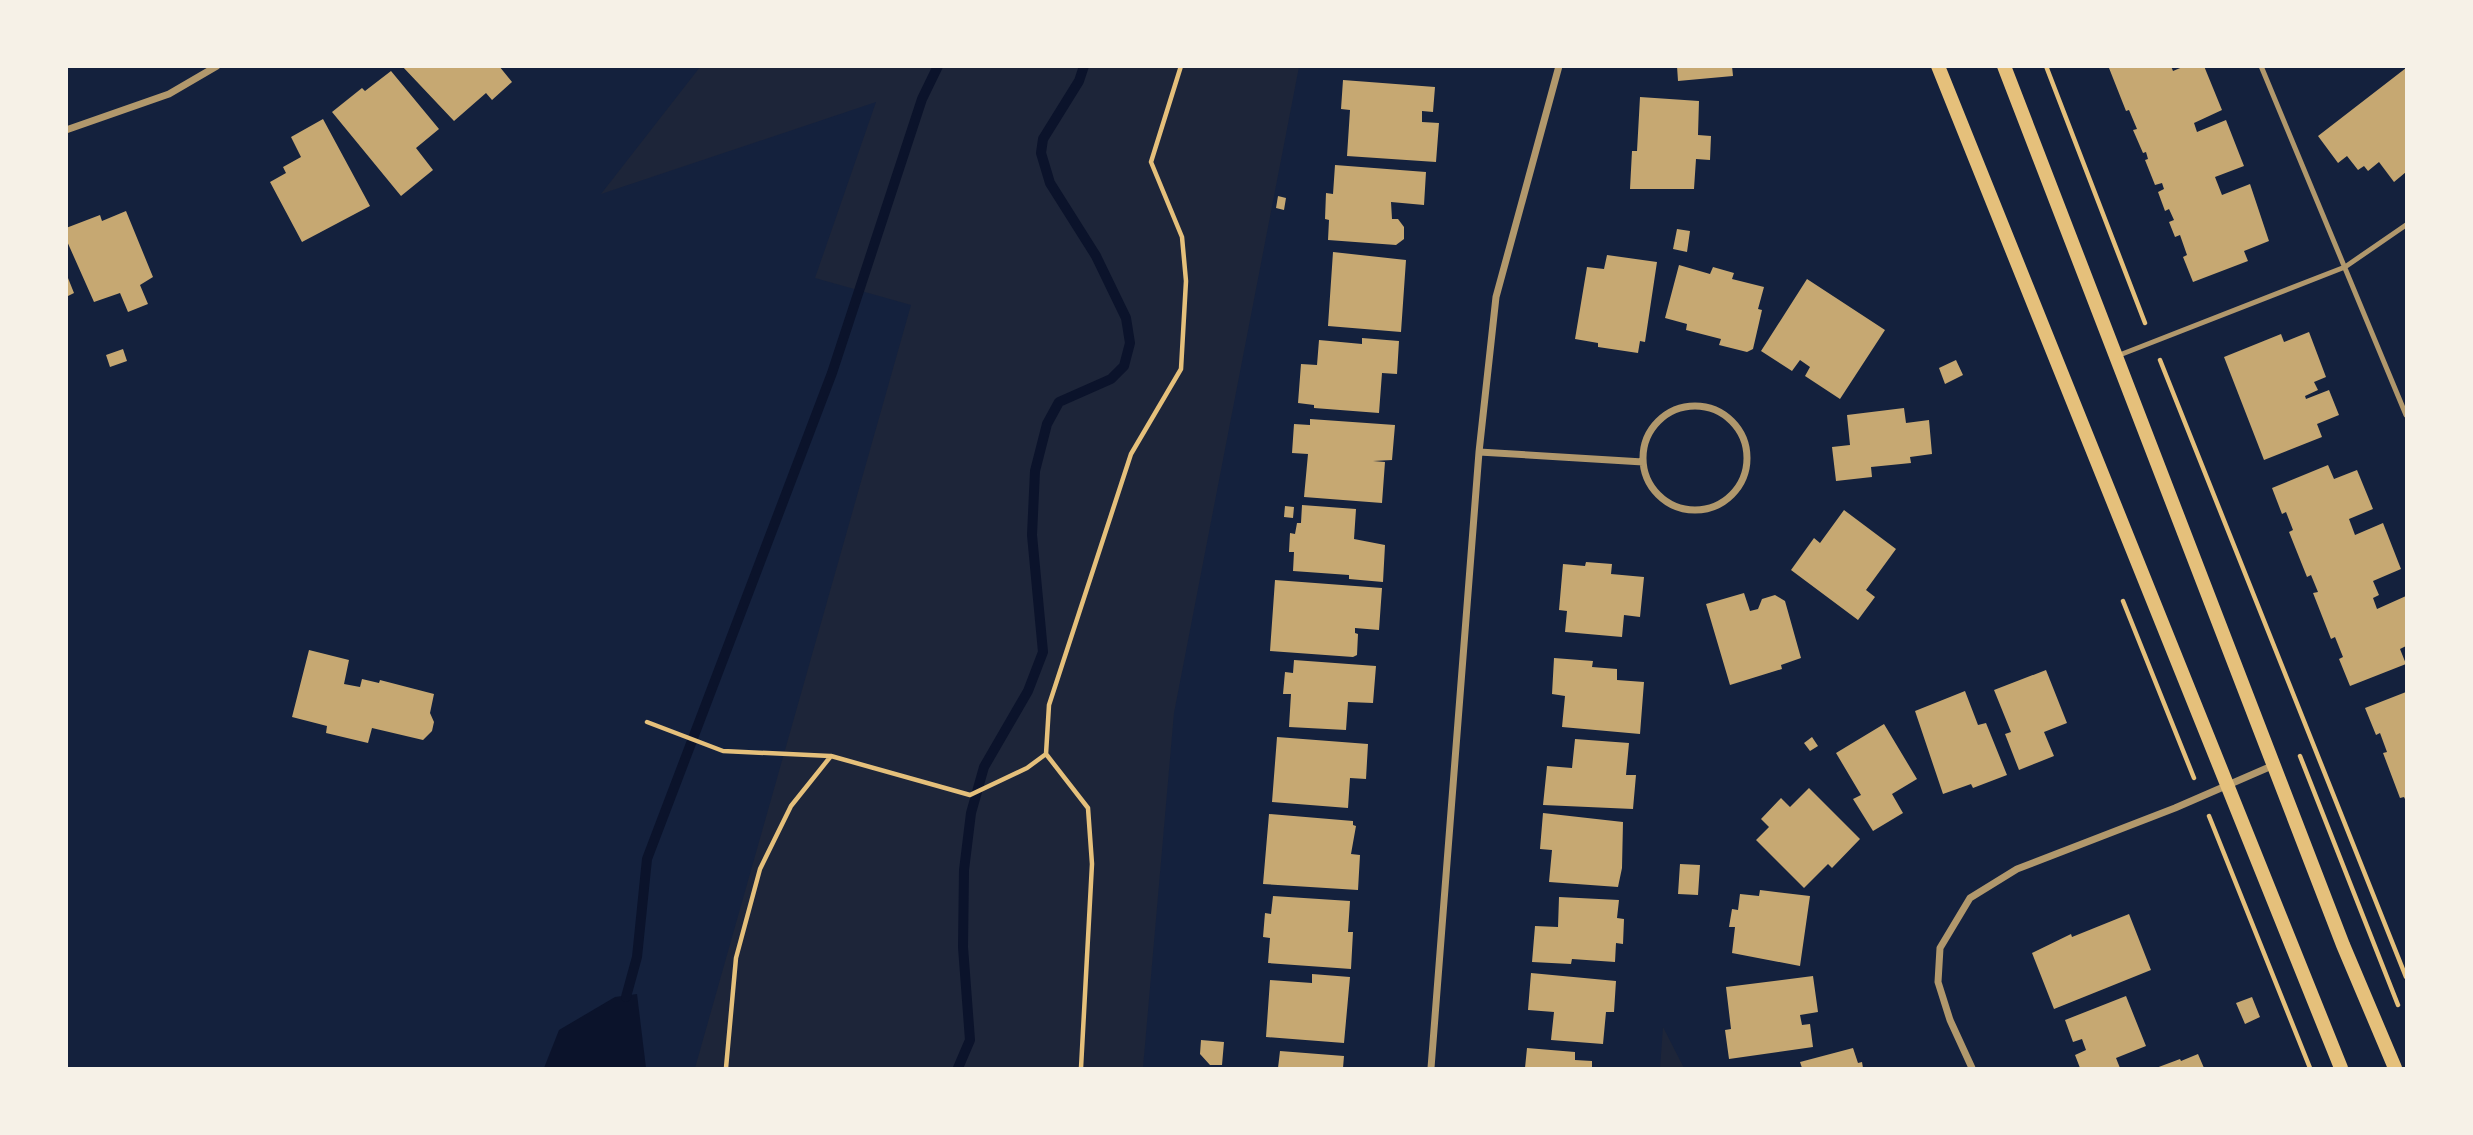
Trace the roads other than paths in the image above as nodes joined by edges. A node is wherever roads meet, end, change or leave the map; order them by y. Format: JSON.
{"nodes":[{"id":1,"x":217,"y":66,"type":"edge"},
{"id":2,"x":1559,"y":66,"type":"edge"},
{"id":3,"x":1938,"y":66,"type":"edge"},
{"id":4,"x":2004,"y":66,"type":"edge"},
{"id":5,"x":2261,"y":66,"type":"edge"},
{"id":6,"x":66,"y":130,"type":"edge"},
{"id":7,"x":2406,"y":225,"type":"edge"},
{"id":8,"x":2345,"y":267,"type":"junction"},
{"id":9,"x":2115,"y":357,"type":"junction"},
{"id":10,"x":2406,"y":415,"type":"edge"},
{"id":11,"x":1479,"y":452,"type":"junction"},
{"id":12,"x":1643,"y":462,"type":"junction"},
{"id":13,"x":2275,"y":765,"type":"junction"},
{"id":14,"x":2227,"y":785,"type":"junction"},
{"id":15,"x":1431,"y":1069,"type":"edge"},
{"id":16,"x":1972,"y":1069,"type":"edge"},
{"id":17,"x":2341,"y":1069,"type":"edge"},
{"id":18,"x":2395,"y":1069,"type":"edge"}],
"edges":[{"from":1,"to":6,"type":"street"},
{"from":2,"to":11,"type":"street"},
{"from":3,"to":14,"type":"main road"},
{"from":4,"to":9,"type":"main road"},
{"from":5,"to":8,"type":"lane"},
{"from":7,"to":8,"type":"lane"},
{"from":8,"to":9,"type":"lane"},
{"from":8,"to":10,"type":"lane"},
{"from":9,"to":13,"type":"main road"},
{"from":11,"to":12,"type":"street"},
{"from":11,"to":15,"type":"street"},
{"from":12,"to":12,"type":"street"},
{"from":13,"to":14,"type":"street"},
{"from":13,"to":18,"type":"main road"},
{"from":14,"to":16,"type":"street"},
{"from":14,"to":17,"type":"main road"}]}
